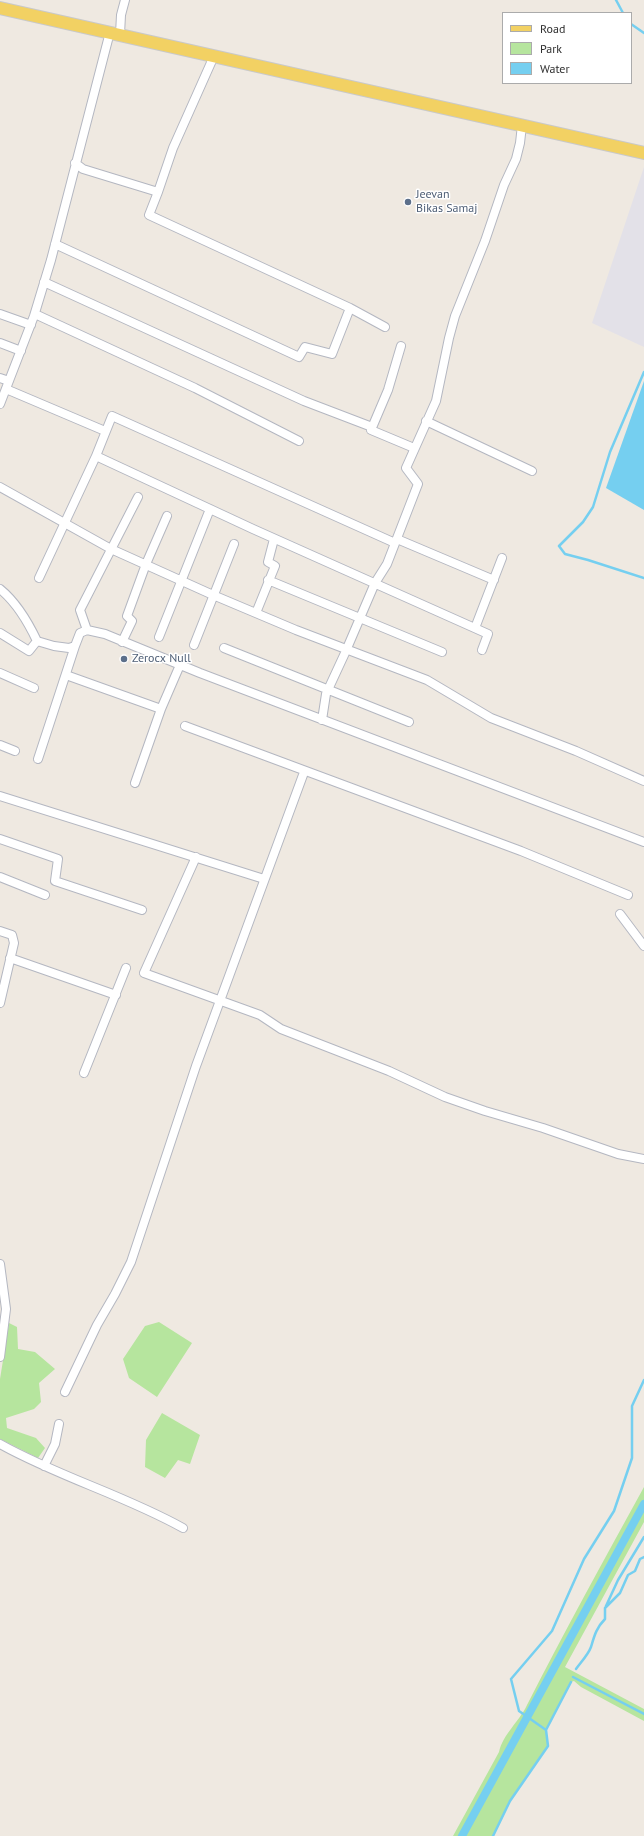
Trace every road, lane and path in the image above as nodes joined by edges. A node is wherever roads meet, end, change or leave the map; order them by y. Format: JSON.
{"nodes":[{"id":1,"x":125,"y":0,"type":"edge"},
{"id":2,"x":0,"y":8,"type":"edge"},
{"id":3,"x":115,"y":33,"type":"junction"},
{"id":4,"x":214,"y":56,"type":"junction"},
{"id":5,"x":522,"y":125,"type":"junction"},
{"id":6,"x":644,"y":152,"type":"edge"},
{"id":7,"x":75,"y":163,"type":"junction"},
{"id":8,"x":158,"y":192,"type":"junction"},
{"id":9,"x":55,"y":244,"type":"junction"},
{"id":10,"x":44,"y":282,"type":"junction"},
{"id":11,"x":350,"y":308,"type":"junction"},
{"id":12,"x":0,"y":314,"type":"edge"},
{"id":13,"x":35,"y":314,"type":"junction"},
{"id":14,"x":31,"y":325,"type":"junction"},
{"id":15,"x":385,"y":327,"type":"dead end"},
{"id":16,"x":0,"y":343,"type":"edge"},
{"id":17,"x":401,"y":346,"type":"dead end"},
{"id":18,"x":21,"y":351,"type":"junction"},
{"id":19,"x":0,"y":378,"type":"edge"},
{"id":20,"x":7,"y":385,"type":"junction"},
{"id":21,"x":1,"y":401,"type":"edge"},
{"id":22,"x":426,"y":421,"type":"junction"},
{"id":23,"x":372,"y":426,"type":"junction"},
{"id":24,"x":105,"y":432,"type":"junction"},
{"id":25,"x":298,"y":441,"type":"dead end"},
{"id":26,"x":414,"y":448,"type":"junction"},
{"id":27,"x":96,"y":456,"type":"junction"},
{"id":28,"x":532,"y":471,"type":"dead end"},
{"id":29,"x":0,"y":487,"type":"edge"},
{"id":30,"x":138,"y":497,"type":"dead end"},
{"id":31,"x":210,"y":509,"type":"junction"},
{"id":32,"x":168,"y":516,"type":"dead end"},
{"id":33,"x":64,"y":523,"type":"junction"},
{"id":34,"x":274,"y":539,"type":"junction"},
{"id":35,"x":396,"y":541,"type":"junction"},
{"id":36,"x":234,"y":544,"type":"dead end"},
{"id":37,"x":111,"y":549,"type":"junction"},
{"id":38,"x":502,"y":558,"type":"dead end"},
{"id":39,"x":146,"y":564,"type":"junction"},
{"id":40,"x":39,"y":578,"type":"dead end"},
{"id":41,"x":180,"y":580,"type":"junction"},
{"id":42,"x":268,"y":580,"type":"junction"},
{"id":43,"x":494,"y":580,"type":"junction"},
{"id":44,"x":374,"y":583,"type":"junction"},
{"id":45,"x":0,"y":589,"type":"edge"},
{"id":46,"x":213,"y":595,"type":"junction"},
{"id":47,"x":256,"y":613,"type":"junction"},
{"id":48,"x":358,"y":619,"type":"junction"},
{"id":49,"x":475,"y":628,"type":"junction"},
{"id":50,"x":87,"y":630,"type":"junction"},
{"id":51,"x":0,"y":633,"type":"edge"},
{"id":52,"x":159,"y":637,"type":"dead end"},
{"id":53,"x":37,"y":640,"type":"junction"},
{"id":54,"x":122,"y":642,"type":"junction"},
{"id":55,"x":194,"y":645,"type":"dead end"},
{"id":56,"x":75,"y":646,"type":"junction"},
{"id":57,"x":224,"y":648,"type":"dead end"},
{"id":58,"x":346,"y":650,"type":"junction"},
{"id":59,"x":482,"y":650,"type":"dead end"},
{"id":60,"x":442,"y":652,"type":"dead end"},
{"id":61,"x":180,"y":665,"type":"junction"},
{"id":62,"x":0,"y":673,"type":"edge"},
{"id":63,"x":66,"y":675,"type":"junction"},
{"id":64,"x":34,"y":688,"type":"dead end"},
{"id":65,"x":328,"y":689,"type":"junction"},
{"id":66,"x":161,"y":709,"type":"junction"},
{"id":67,"x":322,"y":720,"type":"junction"},
{"id":68,"x":409,"y":722,"type":"dead end"},
{"id":69,"x":185,"y":726,"type":"dead end"},
{"id":70,"x":0,"y":745,"type":"edge"},
{"id":71,"x":14,"y":752,"type":"dead end"},
{"id":72,"x":38,"y":759,"type":"dead end"},
{"id":73,"x":302,"y":775,"type":"dead end"},
{"id":74,"x":644,"y":781,"type":"edge"},
{"id":75,"x":135,"y":783,"type":"dead end"},
{"id":76,"x":0,"y":796,"type":"edge"},
{"id":77,"x":0,"y":839,"type":"edge"},
{"id":78,"x":644,"y":842,"type":"edge"},
{"id":79,"x":196,"y":857,"type":"junction"},
{"id":80,"x":0,"y":877,"type":"edge"},
{"id":81,"x":264,"y":879,"type":"junction"},
{"id":82,"x":45,"y":895,"type":"dead end"},
{"id":83,"x":628,"y":896,"type":"dead end"},
{"id":84,"x":142,"y":910,"type":"dead end"},
{"id":85,"x":620,"y":914,"type":"dead end"},
{"id":86,"x":0,"y":931,"type":"edge"},
{"id":87,"x":644,"y":946,"type":"edge"},
{"id":88,"x":10,"y":958,"type":"junction"},
{"id":89,"x":126,"y":968,"type":"dead end"},
{"id":90,"x":116,"y":995,"type":"junction"},
{"id":91,"x":220,"y":1000,"type":"junction"},
{"id":92,"x":0,"y":1003,"type":"edge"},
{"id":93,"x":84,"y":1073,"type":"dead end"},
{"id":94,"x":644,"y":1159,"type":"edge"},
{"id":95,"x":0,"y":1264,"type":"edge"},
{"id":96,"x":0,"y":1357,"type":"edge"},
{"id":97,"x":65,"y":1392,"type":"dead end"},
{"id":98,"x":59,"y":1424,"type":"dead end"},
{"id":99,"x":0,"y":1444,"type":"edge"},
{"id":100,"x":44,"y":1466,"type":"junction"},
{"id":101,"x":183,"y":1528,"type":"dead end"}],
"edges":[{"from":1,"to":3,"type":"street"},
{"from":2,"to":3,"type":"main road"},
{"from":3,"to":4,"type":"main road"},
{"from":3,"to":7,"type":"street"},
{"from":4,"to":5,"type":"main road"},
{"from":4,"to":8,"type":"street"},
{"from":5,"to":6,"type":"main road"},
{"from":5,"to":22,"type":"street"},
{"from":7,"to":8,"type":"street"},
{"from":7,"to":9,"type":"street"},
{"from":8,"to":11,"type":"street"},
{"from":9,"to":10,"type":"street"},
{"from":9,"to":11,"type":"street"},
{"from":10,"to":13,"type":"street"},
{"from":10,"to":23,"type":"street"},
{"from":11,"to":15,"type":"street"},
{"from":12,"to":14,"type":"street"},
{"from":13,"to":14,"type":"street"},
{"from":13,"to":25,"type":"street"},
{"from":14,"to":18,"type":"street"},
{"from":16,"to":18,"type":"street"},
{"from":17,"to":23,"type":"street"},
{"from":18,"to":20,"type":"street"},
{"from":19,"to":20,"type":"street"},
{"from":20,"to":21,"type":"street"},
{"from":20,"to":24,"type":"street"},
{"from":22,"to":26,"type":"street"},
{"from":22,"to":28,"type":"street"},
{"from":23,"to":26,"type":"street"},
{"from":24,"to":27,"type":"street"},
{"from":24,"to":35,"type":"street"},
{"from":26,"to":35,"type":"street"},
{"from":27,"to":31,"type":"street"},
{"from":27,"to":33,"type":"street"},
{"from":29,"to":33,"type":"street"},
{"from":30,"to":37,"type":"street"},
{"from":31,"to":34,"type":"street"},
{"from":31,"to":41,"type":"street"},
{"from":32,"to":39,"type":"street"},
{"from":33,"to":37,"type":"street"},
{"from":33,"to":40,"type":"street"},
{"from":34,"to":42,"type":"street"},
{"from":34,"to":44,"type":"street"},
{"from":35,"to":43,"type":"street"},
{"from":35,"to":44,"type":"street"},
{"from":36,"to":46,"type":"street"},
{"from":37,"to":39,"type":"street"},
{"from":37,"to":50,"type":"street"},
{"from":38,"to":43,"type":"street"},
{"from":39,"to":41,"type":"street"},
{"from":39,"to":54,"type":"street"},
{"from":41,"to":46,"type":"street"},
{"from":41,"to":52,"type":"street"},
{"from":42,"to":47,"type":"street"},
{"from":42,"to":48,"type":"street"},
{"from":43,"to":49,"type":"street"},
{"from":44,"to":48,"type":"street"},
{"from":44,"to":49,"type":"street"},
{"from":45,"to":53,"type":"street"},
{"from":46,"to":47,"type":"street"},
{"from":46,"to":55,"type":"street"},
{"from":47,"to":58,"type":"street"},
{"from":48,"to":58,"type":"street"},
{"from":48,"to":60,"type":"street"},
{"from":49,"to":59,"type":"street"},
{"from":50,"to":54,"type":"street"},
{"from":50,"to":56,"type":"street"},
{"from":51,"to":53,"type":"street"},
{"from":53,"to":56,"type":"street"},
{"from":54,"to":61,"type":"street"},
{"from":56,"to":63,"type":"street"},
{"from":57,"to":65,"type":"street"},
{"from":58,"to":65,"type":"street"},
{"from":58,"to":74,"type":"street"},
{"from":61,"to":66,"type":"street"},
{"from":61,"to":67,"type":"street"},
{"from":62,"to":64,"type":"street"},
{"from":63,"to":66,"type":"street"},
{"from":63,"to":72,"type":"street"},
{"from":65,"to":67,"type":"street"},
{"from":65,"to":68,"type":"street"},
{"from":66,"to":75,"type":"street"},
{"from":67,"to":78,"type":"street"},
{"from":69,"to":83,"type":"street"},
{"from":70,"to":71,"type":"street"},
{"from":73,"to":81,"type":"street"},
{"from":76,"to":79,"type":"street"},
{"from":77,"to":84,"type":"street"},
{"from":79,"to":81,"type":"street"},
{"from":79,"to":91,"type":"street"},
{"from":80,"to":82,"type":"street"},
{"from":81,"to":91,"type":"street"},
{"from":85,"to":87,"type":"street"},
{"from":86,"to":88,"type":"street"},
{"from":88,"to":90,"type":"street"},
{"from":88,"to":92,"type":"street"},
{"from":89,"to":90,"type":"street"},
{"from":90,"to":93,"type":"street"},
{"from":91,"to":94,"type":"street"},
{"from":91,"to":97,"type":"street"},
{"from":95,"to":96,"type":"street"},
{"from":98,"to":100,"type":"street"},
{"from":99,"to":100,"type":"street"},
{"from":100,"to":101,"type":"street"}]}
